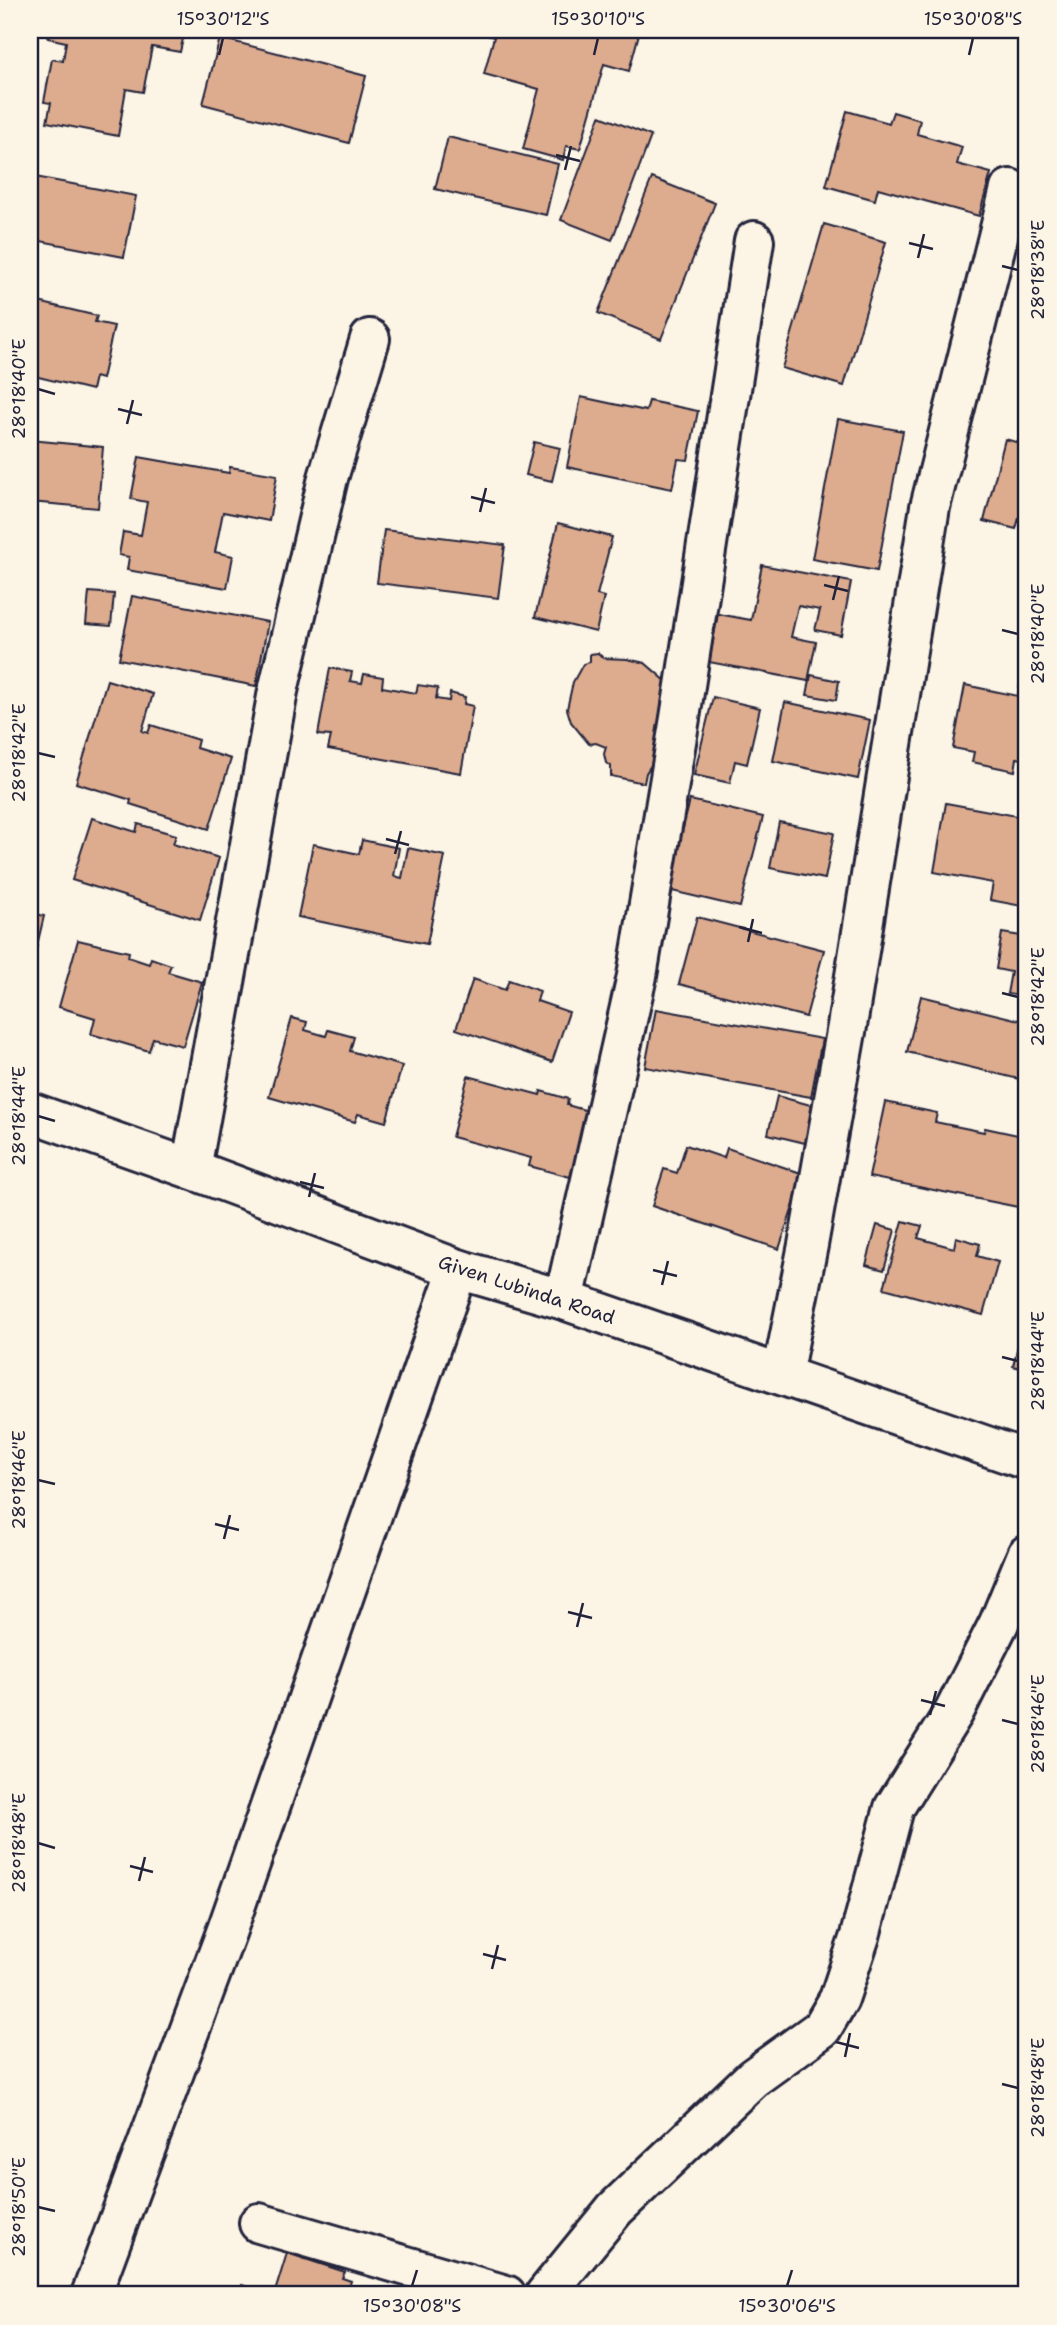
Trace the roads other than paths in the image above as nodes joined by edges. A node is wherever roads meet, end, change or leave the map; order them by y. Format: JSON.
{"nodes":[{"id":1,"x":1010,"y":189,"type":"dead end"},
{"id":2,"x":754,"y":241,"type":"dead end"},
{"id":3,"x":370,"y":339,"type":"dead end"},
{"id":4,"x":30,"y":1112,"type":"edge"},
{"id":5,"x":191,"y":1169,"type":"junction"},
{"id":6,"x":458,"y":1269,"type":"junction"},
{"id":7,"x":564,"y":1300,"type":"junction"},
{"id":8,"x":782,"y":1375,"type":"junction"},
{"id":9,"x":1027,"y":1460,"type":"edge"},
{"id":10,"x":1027,"y":1555,"type":"edge"},
{"id":11,"x":259,"y":2223,"type":"dead end"},
{"id":12,"x":91,"y":2295,"type":"edge"},
{"id":13,"x":506,"y":2295,"type":"edge"},
{"id":14,"x":545,"y":2295,"type":"edge"}],
"edges":[{"from":1,"to":8,"type":"street"},
{"from":2,"to":7,"type":"street"},
{"from":3,"to":5,"type":"street"},
{"from":4,"to":5,"type":"street","name":"Given Lubinda Road"},
{"from":5,"to":6,"type":"street","name":"Given Lubinda Road"},
{"from":6,"to":7,"type":"street","name":"Given Lubinda Road"},
{"from":6,"to":12,"type":"street"},
{"from":7,"to":8,"type":"street","name":"Given Lubinda Road"},
{"from":8,"to":9,"type":"street","name":"Given Lubinda Road"},
{"from":10,"to":14,"type":"street"},
{"from":11,"to":13,"type":"street"}]}
